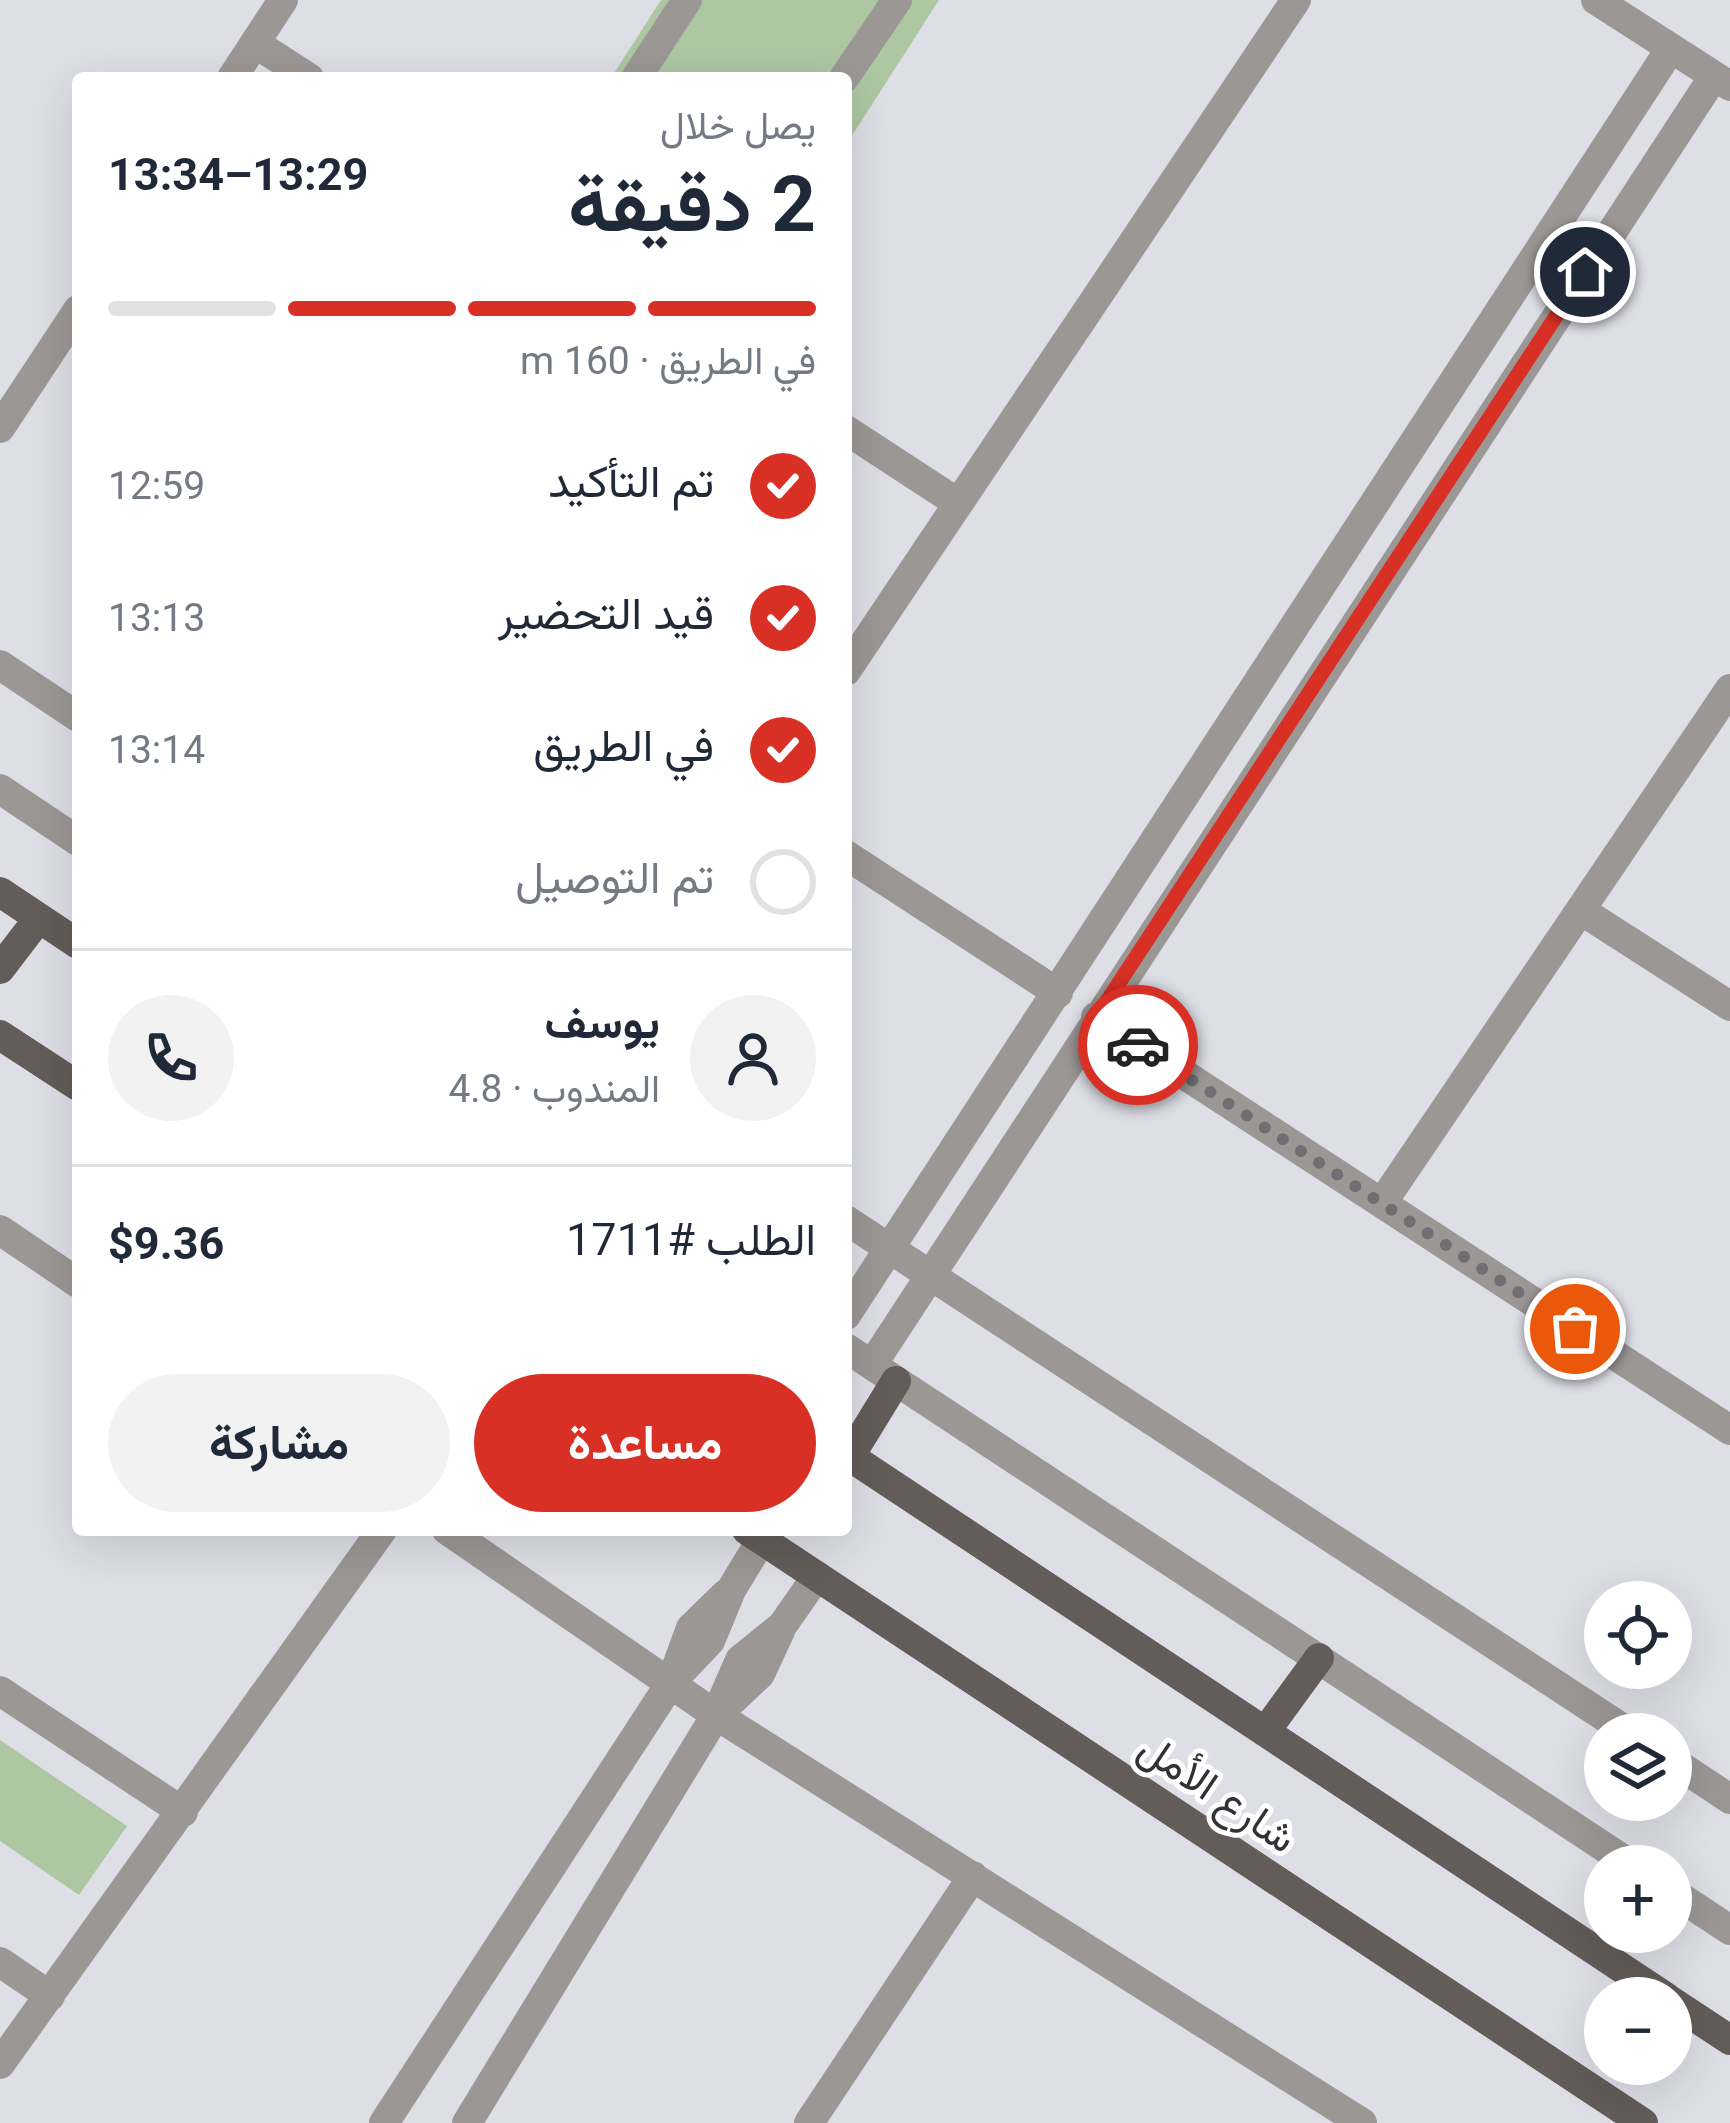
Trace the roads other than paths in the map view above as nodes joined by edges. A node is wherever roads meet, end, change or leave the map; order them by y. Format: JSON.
{"nodes":[{"id":1,"x":284,"y":0,"type":"edge"},
{"id":2,"x":687,"y":0,"type":"edge"},
{"id":3,"x":897,"y":0,"type":"edge"},
{"id":4,"x":1296,"y":0,"type":"edge"},
{"id":5,"x":1596,"y":0,"type":"edge"},
{"id":6,"x":255,"y":43,"type":"junction"},
{"id":7,"x":1670,"y":48,"type":"junction"},
{"id":8,"x":236,"y":72,"type":"edge"},
{"id":9,"x":300,"y":72,"type":"edge"},
{"id":10,"x":640,"y":72,"type":"edge"},
{"id":11,"x":848,"y":72,"type":"edge"},
{"id":12,"x":1722,"y":81,"type":"edge"},
{"id":13,"x":68,"y":347,"type":"edge"},
{"id":14,"x":0,"y":428,"type":"edge"},
{"id":15,"x":852,"y":434,"type":"edge"},
{"id":16,"x":958,"y":503,"type":"junction"},
{"id":17,"x":852,"y":662,"type":"edge"},
{"id":18,"x":0,"y":665,"type":"edge"},
{"id":19,"x":1730,"y":688,"type":"edge"},
{"id":20,"x":72,"y":712,"type":"edge"},
{"id":21,"x":0,"y":789,"type":"edge"},
{"id":22,"x":72,"y":838,"type":"edge"},
{"id":23,"x":852,"y":858,"type":"edge"},
{"id":24,"x":0,"y":892,"type":"edge"},
{"id":25,"x":1582,"y":911,"type":"junction"},
{"id":26,"x":39,"y":918,"type":"junction"},
{"id":27,"x":72,"y":940,"type":"edge"},
{"id":28,"x":0,"y":970,"type":"edge"},
{"id":29,"x":1058,"y":993,"type":"junction"},
{"id":30,"x":1730,"y":1006,"type":"edge"},
{"id":31,"x":1096,"y":1018,"type":"junction"},
{"id":32,"x":0,"y":1035,"type":"edge"},
{"id":33,"x":72,"y":1082,"type":"edge"},
{"id":34,"x":1382,"y":1203,"type":"junction"},
{"id":35,"x":852,"y":1224,"type":"edge"},
{"id":36,"x":0,"y":1231,"type":"edge"},
{"id":37,"x":890,"y":1249,"type":"junction"},
{"id":38,"x":929,"y":1274,"type":"junction"},
{"id":39,"x":72,"y":1279,"type":"edge"},
{"id":40,"x":852,"y":1307,"type":"edge"},
{"id":41,"x":871,"y":1365,"type":"edge"},
{"id":42,"x":1730,"y":1430,"type":"edge"},
{"id":43,"x":852,"y":1439,"type":"edge"},
{"id":44,"x":852,"y":1458,"type":"edge"},
{"id":45,"x":378,"y":1536,"type":"edge"},
{"id":46,"x":456,"y":1536,"type":"edge"},
{"id":47,"x":755,"y":1536,"type":"edge"},
{"id":48,"x":757,"y":1536,"type":"edge"},
{"id":49,"x":817,"y":1576,"type":"junction"},
{"id":50,"x":1319,"y":1658,"type":"junction"},
{"id":51,"x":672,"y":1681,"type":"junction"},
{"id":52,"x":0,"y":1691,"type":"edge"},
{"id":53,"x":1599,"y":1713,"type":"edge"},
{"id":54,"x":716,"y":1715,"type":"junction"},
{"id":55,"x":1265,"y":1732,"type":"junction"},
{"id":56,"x":1692,"y":1774,"type":"edge"},
{"id":57,"x":1730,"y":1799,"type":"edge"},
{"id":58,"x":183,"y":1812,"type":"junction"},
{"id":59,"x":1602,"y":1845,"type":"edge"},
{"id":60,"x":974,"y":1876,"type":"junction"},
{"id":61,"x":1692,"y":1905,"type":"edge"},
{"id":62,"x":1730,"y":1930,"type":"edge"},
{"id":63,"x":0,"y":1962,"type":"edge"},
{"id":64,"x":1636,"y":1977,"type":"edge"},
{"id":65,"x":50,"y":1996,"type":"junction"},
{"id":66,"x":1692,"y":2014,"type":"edge"},
{"id":67,"x":1730,"y":2040,"type":"edge"},
{"id":68,"x":0,"y":2064,"type":"edge"},
{"id":69,"x":384,"y":2123,"type":"edge"},
{"id":70,"x":467,"y":2123,"type":"edge"},
{"id":71,"x":809,"y":2123,"type":"edge"},
{"id":72,"x":1362,"y":2123,"type":"edge"},
{"id":73,"x":1642,"y":2123,"type":"edge"}],
"edges":[{"from":1,"to":6,"type":"street"},
{"from":2,"to":10,"type":"street"},
{"from":3,"to":11,"type":"street"},
{"from":4,"to":16,"type":"street"},
{"from":5,"to":7,"type":"street"},
{"from":6,"to":8,"type":"street"},
{"from":6,"to":9,"type":"street"},
{"from":7,"to":12,"type":"street"},
{"from":7,"to":29,"type":"street"},
{"from":12,"to":31,"type":"street"},
{"from":13,"to":14,"type":"street"},
{"from":15,"to":16,"type":"street"},
{"from":16,"to":17,"type":"street"},
{"from":18,"to":20,"type":"street"},
{"from":19,"to":25,"type":"street"},
{"from":21,"to":22,"type":"street"},
{"from":23,"to":29,"type":"street"},
{"from":24,"to":26,"type":"main road"},
{"from":25,"to":30,"type":"street"},
{"from":25,"to":34,"type":"street"},
{"from":26,"to":27,"type":"main road"},
{"from":26,"to":28,"type":"main road"},
{"from":29,"to":37,"type":"street"},
{"from":31,"to":34,"type":"street"},
{"from":31,"to":38,"type":"street"},
{"from":32,"to":33,"type":"main road"},
{"from":34,"to":42,"type":"street"},
{"from":35,"to":37,"type":"street"},
{"from":36,"to":39,"type":"street"},
{"from":37,"to":38,"type":"street"},
{"from":37,"to":40,"type":"street"},
{"from":38,"to":41,"type":"street"},
{"from":38,"to":53,"type":"street"},
{"from":41,"to":43,"type":"main road"},
{"from":41,"to":50,"type":"street"},
{"from":44,"to":55,"type":"main road","name":"شارع الأمل"},
{"from":45,"to":58,"type":"street"},
{"from":46,"to":51,"type":"street"},
{"from":47,"to":51,"type":"street"},
{"from":48,"to":49,"type":"main road","name":"شارع الأمل"},
{"from":49,"to":54,"type":"street"},
{"from":49,"to":73,"type":"main road","name":"شارع الأمل"},
{"from":50,"to":55,"type":"main road"},
{"from":50,"to":59,"type":"street"},
{"from":51,"to":54,"type":"street"},
{"from":51,"to":69,"type":"street"},
{"from":52,"to":58,"type":"street"},
{"from":54,"to":60,"type":"street"},
{"from":54,"to":70,"type":"street"},
{"from":55,"to":64,"type":"main road","name":"شارع الأمل"},
{"from":56,"to":57,"type":"street"},
{"from":58,"to":65,"type":"street"},
{"from":60,"to":71,"type":"street"},
{"from":60,"to":72,"type":"street"},
{"from":61,"to":62,"type":"street"},
{"from":63,"to":65,"type":"street"},
{"from":65,"to":68,"type":"street"},
{"from":66,"to":67,"type":"main road","name":"شارع الأمل"}]}
